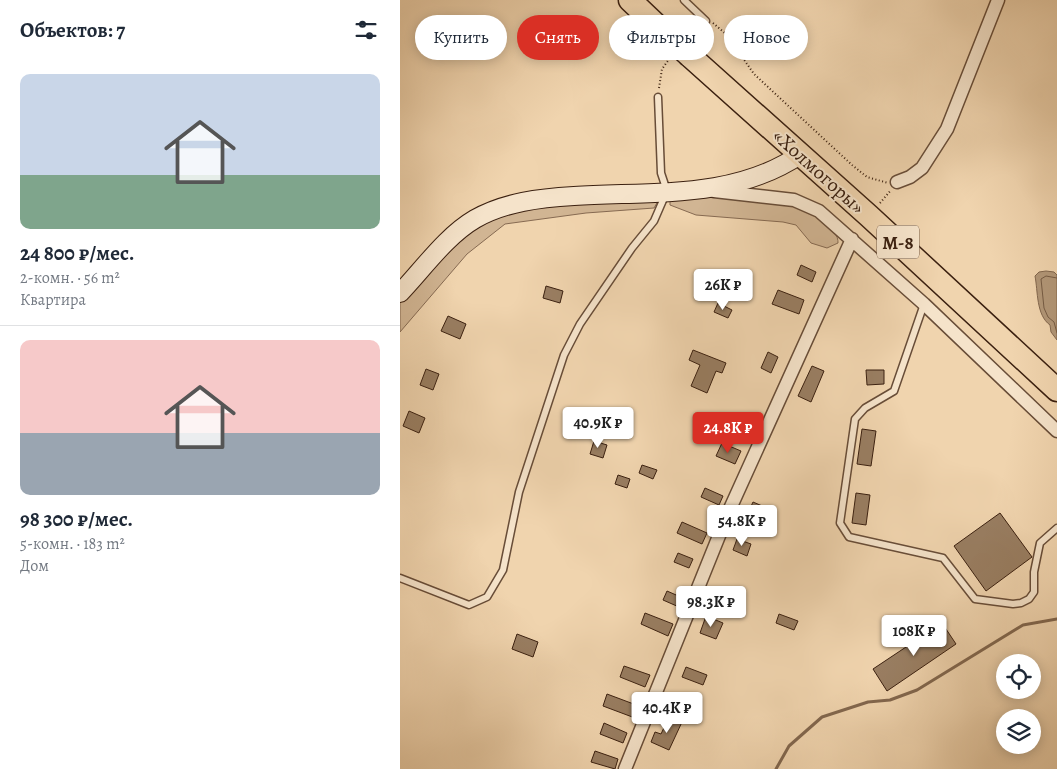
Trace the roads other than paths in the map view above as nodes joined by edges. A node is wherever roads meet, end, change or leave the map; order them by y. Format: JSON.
{"nodes":[{"id":1,"x":630,"y":0,"type":"edge"},
{"id":2,"x":684,"y":0,"type":"edge"},
{"id":3,"x":998,"y":0,"type":"edge"},
{"id":4,"x":700,"y":15,"type":"edge"},
{"id":5,"x":658,"y":97,"type":"dead end"},
{"id":6,"x":801,"y":154,"type":"junction"},
{"id":7,"x":897,"y":182,"type":"road end"},
{"id":8,"x":750,"y":188,"type":"junction"},
{"id":9,"x":667,"y":191,"type":"junction"},
{"id":10,"x":852,"y":239,"type":"junction"},
{"id":11,"x":400,"y":294,"type":"edge"},
{"id":12,"x":924,"y":304,"type":"junction"},
{"id":13,"x":1057,"y":390,"type":"edge"},
{"id":14,"x":1057,"y":431,"type":"edge"},
{"id":15,"x":1057,"y":528,"type":"edge"},
{"id":16,"x":400,"y":578,"type":"edge"},
{"id":17,"x":625,"y":769,"type":"edge"}],
"edges":[{"from":1,"to":6,"type":"highway","name":"«Холмогоры»","number":"М-8","bridge":true},
{"from":2,"to":4,"type":"lane"},
{"from":3,"to":7,"type":"street"},
{"from":5,"to":9,"type":"lane"},
{"from":6,"to":8,"type":"street"},
{"from":6,"to":13,"type":"highway","name":"«Холмогоры»","number":"М-8"},
{"from":8,"to":9,"type":"street"},
{"from":8,"to":10,"type":"street"},
{"from":9,"to":11,"type":"street"},
{"from":9,"to":16,"type":"lane"},
{"from":10,"to":12,"type":"street"},
{"from":10,"to":17,"type":"street"},
{"from":12,"to":14,"type":"street"},
{"from":12,"to":15,"type":"lane"}]}
